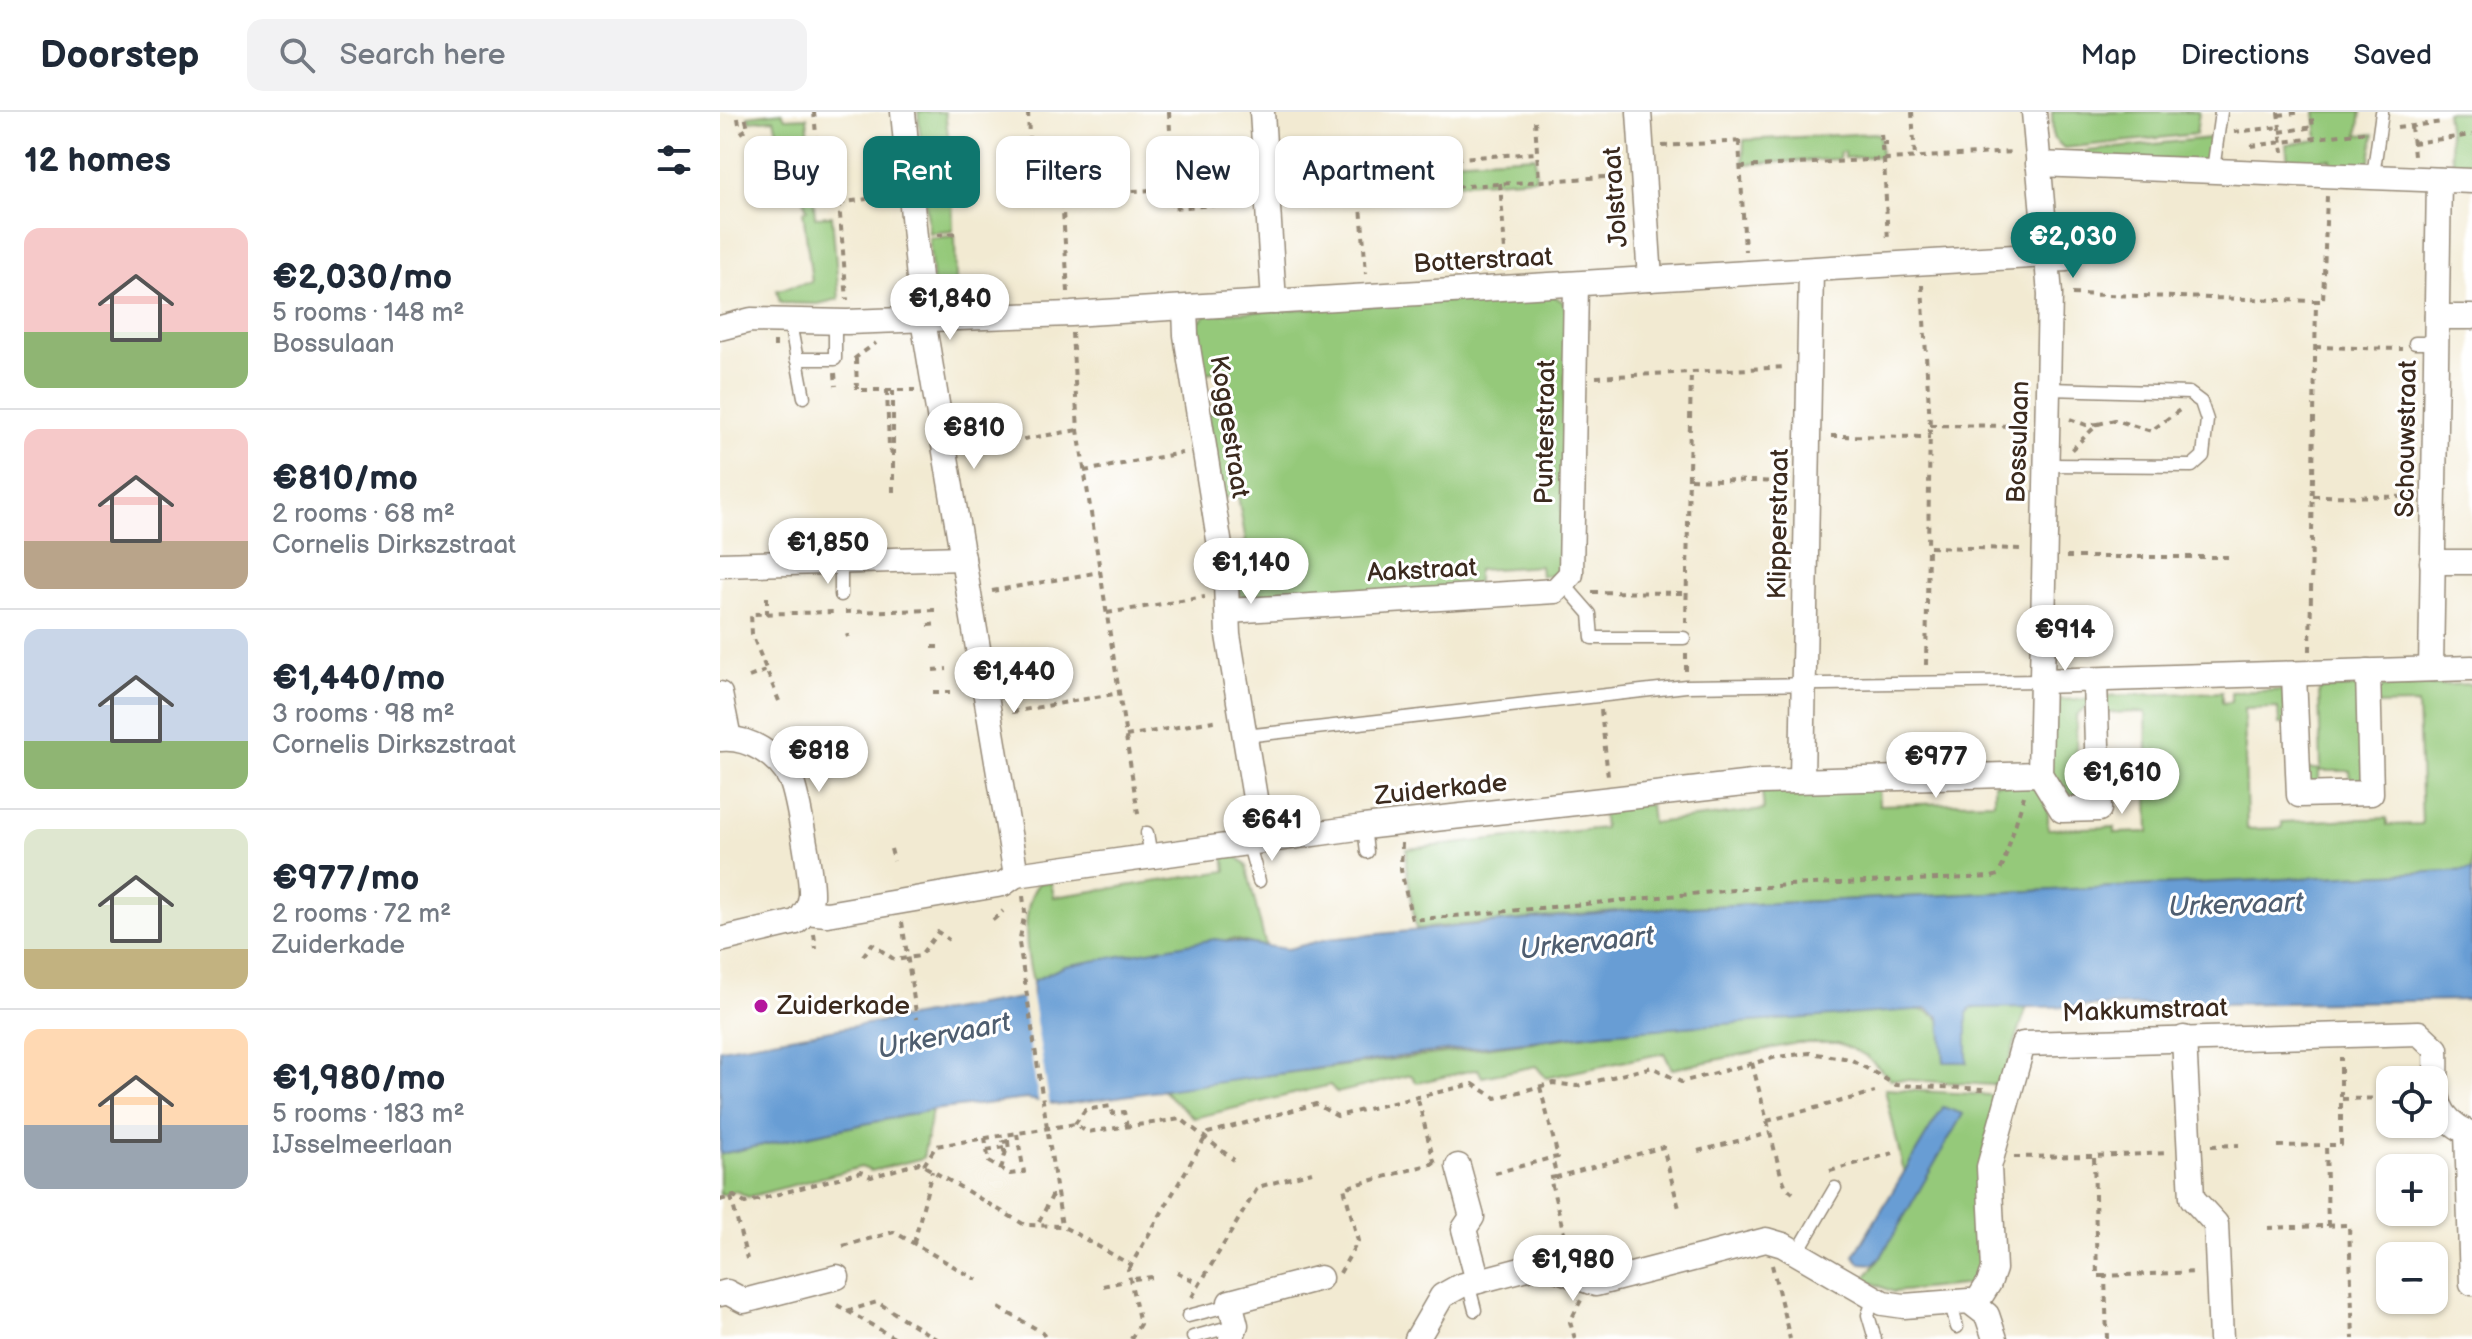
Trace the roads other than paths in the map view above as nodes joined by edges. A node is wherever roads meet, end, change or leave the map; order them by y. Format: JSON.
{"nodes":[{"id":1,"x":903,"y":112,"type":"edge"},
{"id":2,"x":1262,"y":112,"type":"edge"},
{"id":3,"x":1639,"y":112,"type":"edge"},
{"id":4,"x":2034,"y":112,"type":"edge"},
{"id":5,"x":2221,"y":112,"type":"edge"},
{"id":6,"x":2382,"y":112,"type":"edge"},
{"id":7,"x":2038,"y":164,"type":"junction"},
{"id":8,"x":2227,"y":173,"type":"junction"},
{"id":9,"x":2373,"y":176,"type":"junction"},
{"id":10,"x":2439,"y":180,"type":"junction"},
{"id":11,"x":2472,"y":181,"type":"edge"},
{"id":12,"x":2055,"y":255,"type":"junction"},
{"id":13,"x":1811,"y":270,"type":"junction"},
{"id":14,"x":1650,"y":279,"type":"junction"},
{"id":15,"x":1576,"y":284,"type":"junction"},
{"id":16,"x":1274,"y":302,"type":"junction"},
{"id":17,"x":1185,"y":308,"type":"junction"},
{"id":18,"x":841,"y":314,"type":"junction"},
{"id":19,"x":2437,"y":317,"type":"junction"},
{"id":20,"x":2472,"y":317,"type":"edge"},
{"id":21,"x":923,"y":320,"type":"junction"},
{"id":22,"x":790,"y":323,"type":"junction"},
{"id":23,"x":720,"y":328,"type":"edge"},
{"id":24,"x":796,"y":359,"type":"junction"},
{"id":25,"x":2049,"y":389,"type":"junction"},
{"id":26,"x":804,"y":397,"type":"dead end"},
{"id":27,"x":2057,"y":460,"type":"junction"},
{"id":28,"x":963,"y":558,"type":"junction"},
{"id":29,"x":841,"y":562,"type":"junction"},
{"id":30,"x":2432,"y":562,"type":"junction"},
{"id":31,"x":2472,"y":562,"type":"edge"},
{"id":32,"x":720,"y":565,"type":"edge"},
{"id":33,"x":1564,"y":581,"type":"junction"},
{"id":34,"x":841,"y":595,"type":"dead end"},
{"id":35,"x":1228,"y":611,"type":"junction"},
{"id":36,"x":1684,"y":638,"type":"dead end"},
{"id":37,"x":2472,"y":668,"type":"edge"},
{"id":38,"x":2431,"y":669,"type":"junction"},
{"id":39,"x":2368,"y":671,"type":"junction"},
{"id":40,"x":2294,"y":675,"type":"junction"},
{"id":41,"x":2041,"y":681,"type":"junction"},
{"id":42,"x":2095,"y":681,"type":"junction"},
{"id":43,"x":1804,"y":683,"type":"junction"},
{"id":44,"x":720,"y":694,"type":"edge"},
{"id":45,"x":1245,"y":736,"type":"junction"},
{"id":46,"x":724,"y":739,"type":"edge"},
{"id":47,"x":1802,"y":779,"type":"junction"},
{"id":48,"x":2034,"y":779,"type":"junction"},
{"id":49,"x":1364,"y":827,"type":"junction"},
{"id":50,"x":1255,"y":841,"type":"junction"},
{"id":51,"x":1367,"y":852,"type":"dead end"},
{"id":52,"x":1016,"y":875,"type":"junction"},
{"id":53,"x":1259,"y":881,"type":"dead end"},
{"id":54,"x":809,"y":922,"type":"junction"},
{"id":55,"x":720,"y":940,"type":"edge"},
{"id":56,"x":2184,"y":1038,"type":"junction"},
{"id":57,"x":2469,"y":1132,"type":"edge"},
{"id":58,"x":1446,"y":1167,"type":"road end"},
{"id":59,"x":1835,"y":1188,"type":"dead end"},
{"id":60,"x":1797,"y":1253,"type":"junction"},
{"id":61,"x":844,"y":1275,"type":"dead end"},
{"id":62,"x":1327,"y":1280,"type":"road end"},
{"id":63,"x":1473,"y":1282,"type":"junction"},
{"id":64,"x":2472,"y":1283,"type":"edge"},
{"id":65,"x":720,"y":1294,"type":"edge"},
{"id":66,"x":1874,"y":1298,"type":"junction"},
{"id":67,"x":1950,"y":1300,"type":"junction"},
{"id":68,"x":1975,"y":1305,"type":"junction"},
{"id":69,"x":1475,"y":1310,"type":"dead end"},
{"id":70,"x":1188,"y":1316,"type":"dead end"},
{"id":71,"x":1233,"y":1323,"type":"edge"},
{"id":72,"x":1957,"y":1327,"type":"dead end"},
{"id":73,"x":1193,"y":1337,"type":"dead end"},
{"id":74,"x":1417,"y":1339,"type":"edge"},
{"id":75,"x":1875,"y":1339,"type":"edge"},
{"id":76,"x":1995,"y":1339,"type":"edge"},
{"id":77,"x":2221,"y":1339,"type":"edge"}],
"edges":[{"from":1,"to":21,"type":"street"},
{"from":2,"to":16,"type":"street"},
{"from":3,"to":14,"type":"street","name":"Jolstraat"},
{"from":4,"to":7,"type":"street","name":"Bossulaan"},
{"from":5,"to":8,"type":"lane"},
{"from":6,"to":9,"type":"lane"},
{"from":7,"to":8,"type":"street"},
{"from":7,"to":12,"type":"street","name":"Bossulaan"},
{"from":8,"to":9,"type":"street"},
{"from":9,"to":10,"type":"street"},
{"from":10,"to":11,"type":"street"},
{"from":10,"to":19,"type":"street","name":"Schouwstraat"},
{"from":12,"to":13,"type":"street","name":"Botterstraat"},
{"from":12,"to":25,"type":"street","name":"Bossulaan"},
{"from":13,"to":14,"type":"street","name":"Botterstraat"},
{"from":13,"to":43,"type":"street","name":"Klipperstraat"},
{"from":14,"to":15,"type":"street","name":"Botterstraat"},
{"from":15,"to":16,"type":"street","name":"Botterstraat"},
{"from":15,"to":33,"type":"street","name":"Punterstraat"},
{"from":16,"to":17,"type":"street","name":"Botterstraat"},
{"from":17,"to":21,"type":"street","name":"Botterstraat"},
{"from":17,"to":35,"type":"street","name":"Koggestraat"},
{"from":18,"to":21,"type":"street","name":"Botterstraat"},
{"from":18,"to":22,"type":"street","name":"Botterstraat"},
{"from":18,"to":24,"type":"lane"},
{"from":19,"to":20,"type":"street"},
{"from":19,"to":30,"type":"street","name":"Schouwstraat"},
{"from":21,"to":28,"type":"street"},
{"from":22,"to":23,"type":"street","name":"Botterstraat"},
{"from":22,"to":24,"type":"lane"},
{"from":24,"to":26,"type":"lane"},
{"from":25,"to":27,"type":"street","name":"Bossulaan"},
{"from":25,"to":27,"type":"lane"},
{"from":27,"to":41,"type":"street","name":"Bossulaan"},
{"from":28,"to":29,"type":"street"},
{"from":28,"to":52,"type":"street"},
{"from":29,"to":32,"type":"street"},
{"from":29,"to":34,"type":"lane"},
{"from":30,"to":31,"type":"street"},
{"from":30,"to":38,"type":"street","name":"Schouwstraat"},
{"from":33,"to":35,"type":"street","name":"Aakstraat"},
{"from":33,"to":36,"type":"lane"},
{"from":35,"to":45,"type":"street","name":"Koggestraat"},
{"from":37,"to":38,"type":"street"},
{"from":38,"to":39,"type":"street"},
{"from":39,"to":40,"type":"street"},
{"from":39,"to":40,"type":"street"},
{"from":40,"to":42,"type":"street"},
{"from":41,"to":42,"type":"street"},
{"from":41,"to":43,"type":"lane"},
{"from":41,"to":48,"type":"street","name":"Bossulaan"},
{"from":42,"to":48,"type":"street"},
{"from":43,"to":45,"type":"lane"},
{"from":43,"to":47,"type":"street","name":"Klipperstraat"},
{"from":44,"to":46,"type":"street"},
{"from":45,"to":50,"type":"street","name":"Koggestraat"},
{"from":46,"to":54,"type":"street"},
{"from":47,"to":48,"type":"street","name":"Zuiderkade"},
{"from":47,"to":49,"type":"street","name":"Zuiderkade"},
{"from":49,"to":50,"type":"street","name":"Zuiderkade"},
{"from":49,"to":51,"type":"lane"},
{"from":50,"to":52,"type":"street","name":"Zuiderkade"},
{"from":50,"to":53,"type":"lane"},
{"from":52,"to":54,"type":"street","name":"Zuiderkade"},
{"from":54,"to":55,"type":"street","name":"Zuiderkade"},
{"from":56,"to":57,"type":"street","name":"Makkumstraat"},
{"from":56,"to":68,"type":"street","name":"Makkumstraat"},
{"from":56,"to":77,"type":"street"},
{"from":57,"to":64,"type":"street"},
{"from":58,"to":63,"type":"street"},
{"from":59,"to":60,"type":"lane"},
{"from":60,"to":63,"type":"street"},
{"from":60,"to":66,"type":"street"},
{"from":61,"to":65,"type":"street"},
{"from":62,"to":71,"type":"street"},
{"from":63,"to":69,"type":"lane"},
{"from":63,"to":74,"type":"street"},
{"from":66,"to":67,"type":"street"},
{"from":66,"to":75,"type":"lane"},
{"from":67,"to":68,"type":"street"},
{"from":67,"to":72,"type":"lane"},
{"from":68,"to":76,"type":"street"},
{"from":70,"to":71,"type":"lane"},
{"from":71,"to":73,"type":"lane"}]}
